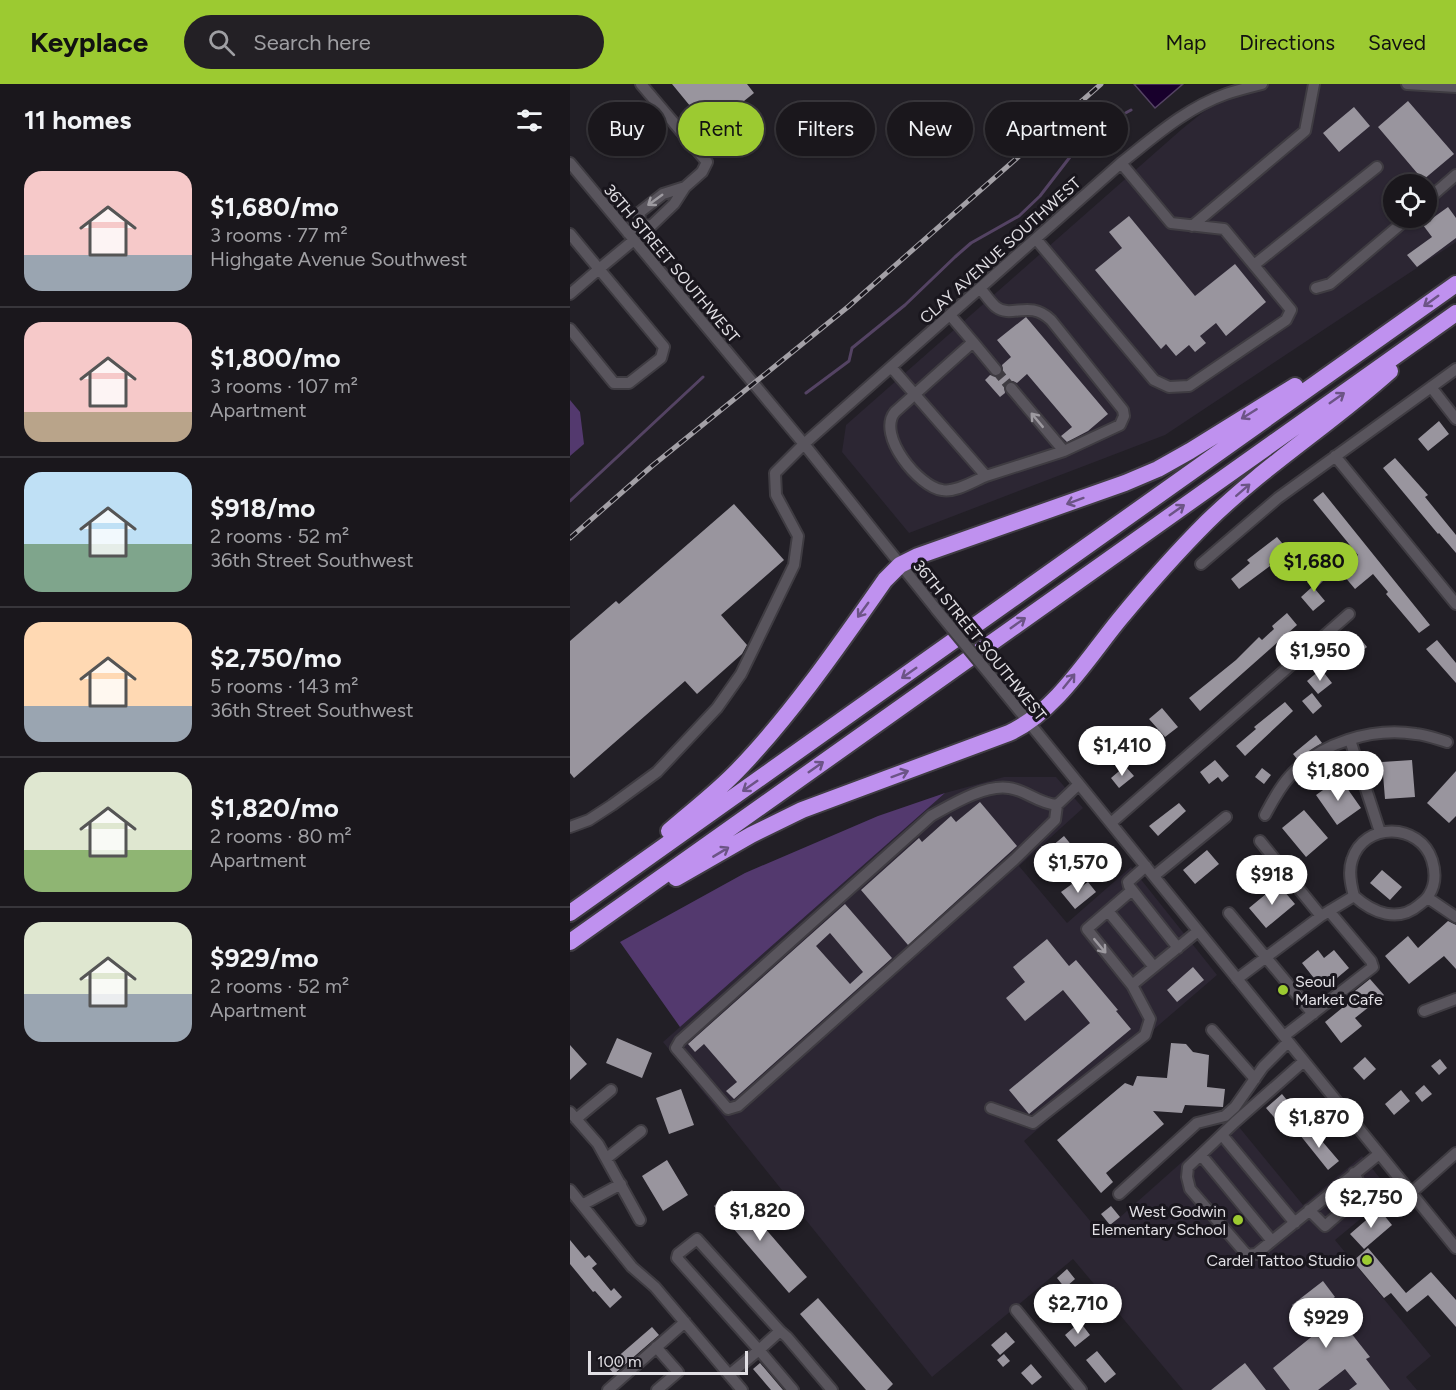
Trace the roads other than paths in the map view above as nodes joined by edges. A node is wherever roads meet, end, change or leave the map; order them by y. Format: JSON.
{"nodes":[{"id":1,"x":641,"y":84,"type":"edge"},
{"id":2,"x":1262,"y":84,"type":"edge"},
{"id":3,"x":1314,"y":84,"type":"edge"},
{"id":4,"x":1407,"y":84,"type":"edge"},
{"id":5,"x":1456,"y":87,"type":"edge"},
{"id":6,"x":570,"y":163,"type":"edge"},
{"id":7,"x":1121,"y":163,"type":"junction"},
{"id":8,"x":1377,"y":167,"type":"dead end"},
{"id":9,"x":1456,"y":175,"type":"edge"},
{"id":10,"x":685,"y":187,"type":"junction"},
{"id":11,"x":1437,"y":191,"type":"edge"},
{"id":12,"x":639,"y":224,"type":"junction"},
{"id":13,"x":1192,"y":226,"type":"junction"},
{"id":14,"x":1396,"y":228,"type":"edge"},
{"id":15,"x":570,"y":234,"type":"edge"},
{"id":16,"x":631,"y":236,"type":"junction"},
{"id":17,"x":1036,"y":239,"type":"junction"},
{"id":18,"x":1254,"y":265,"type":"junction"},
{"id":19,"x":599,"y":269,"type":"junction"},
{"id":20,"x":1456,"y":284,"type":"edge"},
{"id":21,"x":980,"y":288,"type":"junction"},
{"id":22,"x":1316,"y":288,"type":"dead end"},
{"id":23,"x":570,"y":294,"type":"edge"},
{"id":24,"x":1456,"y":313,"type":"edge"},
{"id":25,"x":950,"y":315,"type":"junction"},
{"id":26,"x":1407,"y":319,"type":"junction"},
{"id":27,"x":570,"y":329,"type":"edge"},
{"id":28,"x":973,"y":342,"type":"junction"},
{"id":29,"x":891,"y":367,"type":"junction"},
{"id":30,"x":1456,"y":369,"type":"edge"},
{"id":31,"x":996,"y":370,"type":"tunnel mouth"},
{"id":32,"x":1431,"y":387,"type":"junction"},
{"id":33,"x":1011,"y":388,"type":"tunnel mouth"},
{"id":34,"x":915,"y":393,"type":"junction"},
{"id":35,"x":1456,"y":419,"type":"edge"},
{"id":36,"x":804,"y":444,"type":"junction"},
{"id":37,"x":1064,"y":451,"type":"junction"},
{"id":38,"x":1335,"y":456,"type":"junction"},
{"id":39,"x":986,"y":476,"type":"junction"},
{"id":40,"x":1201,"y":564,"type":"dead end"},
{"id":41,"x":900,"y":565,"type":"junction"},
{"id":42,"x":1456,"y":604,"type":"edge"},
{"id":43,"x":1349,"y":614,"type":"dead end"},
{"id":44,"x":1029,"y":723,"type":"junction"},
{"id":45,"x":1350,"y":740,"type":"junction"},
{"id":46,"x":1447,"y":742,"type":"dead end"},
{"id":47,"x":1079,"y":784,"type":"junction"},
{"id":48,"x":1057,"y":805,"type":"junction"},
{"id":49,"x":1265,"y":815,"type":"dead end"},
{"id":50,"x":1226,"y":817,"type":"dead end"},
{"id":51,"x":1111,"y":823,"type":"junction"},
{"id":52,"x":570,"y":827,"type":"edge"},
{"id":53,"x":1380,"y":832,"type":"junction"},
{"id":54,"x":1260,"y":841,"type":"dead end"},
{"id":55,"x":1146,"y":866,"type":"junction"},
{"id":56,"x":1154,"y":876,"type":"junction"},
{"id":57,"x":1131,"y":891,"type":"junction"},
{"id":58,"x":1354,"y":897,"type":"junction"},
{"id":59,"x":1428,"y":898,"type":"junction"},
{"id":60,"x":588,"y":900,"type":"junction"},
{"id":61,"x":1108,"y":911,"type":"junction"},
{"id":62,"x":570,"y":913,"type":"edge"},
{"id":63,"x":1229,"y":913,"type":"dead end"},
{"id":64,"x":1325,"y":914,"type":"junction"},
{"id":65,"x":1456,"y":917,"type":"edge"},
{"id":66,"x":598,"y":922,"type":"junction"},
{"id":67,"x":1198,"y":931,"type":"junction"},
{"id":68,"x":570,"y":942,"type":"edge"},
{"id":69,"x":1178,"y":948,"type":"junction"},
{"id":70,"x":1266,"y":957,"type":"junction"},
{"id":71,"x":1154,"y":967,"type":"junction"},
{"id":72,"x":1237,"y":979,"type":"junction"},
{"id":73,"x":1132,"y":985,"type":"junction"},
{"id":74,"x":1456,"y":999,"type":"edge"},
{"id":75,"x":1424,"y":1011,"type":"dead end"},
{"id":76,"x":1312,"y":1014,"type":"junction"},
{"id":77,"x":1212,"y":1030,"type":"dead end"},
{"id":78,"x":1286,"y":1039,"type":"junction"},
{"id":79,"x":1304,"y":1062,"type":"junction"},
{"id":80,"x":1255,"y":1079,"type":"junction"},
{"id":81,"x":611,"y":1090,"type":"dead end"},
{"id":82,"x":991,"y":1108,"type":"dead end"},
{"id":83,"x":573,"y":1116,"type":"edge"},
{"id":84,"x":641,"y":1131,"type":"dead end"},
{"id":85,"x":1223,"y":1133,"type":"junction"},
{"id":86,"x":1456,"y":1153,"type":"edge"},
{"id":87,"x":1379,"y":1154,"type":"junction"},
{"id":88,"x":1201,"y":1155,"type":"junction"},
{"id":89,"x":607,"y":1158,"type":"junction"},
{"id":90,"x":1354,"y":1173,"type":"junction"},
{"id":91,"x":621,"y":1184,"type":"junction"},
{"id":92,"x":570,"y":1190,"type":"edge"},
{"id":93,"x":1411,"y":1193,"type":"junction"},
{"id":94,"x":1119,"y":1194,"type":"dead end"},
{"id":95,"x":582,"y":1204,"type":"junction"},
{"id":96,"x":1309,"y":1211,"type":"junction"},
{"id":97,"x":640,"y":1220,"type":"dead end"},
{"id":98,"x":1295,"y":1222,"type":"junction"},
{"id":99,"x":1272,"y":1241,"type":"junction"},
{"id":100,"x":1456,"y":1248,"type":"edge"},
{"id":101,"x":1016,"y":1310,"type":"dead end"},
{"id":102,"x":685,"y":1322,"type":"junction"},
{"id":103,"x":780,"y":1331,"type":"junction"},
{"id":104,"x":656,"y":1347,"type":"junction"},
{"id":105,"x":759,"y":1350,"type":"junction"},
{"id":106,"x":729,"y":1375,"type":"junction"},
{"id":107,"x":608,"y":1390,"type":"edge"},
{"id":108,"x":657,"y":1390,"type":"edge"},
{"id":109,"x":742,"y":1390,"type":"edge"},
{"id":110,"x":793,"y":1390,"type":"edge"},
{"id":111,"x":832,"y":1390,"type":"edge"},
{"id":112,"x":1081,"y":1390,"type":"edge"}],
"edges":[{"from":1,"to":10,"type":"street"},
{"from":2,"to":7,"type":"street","name":"CLAY AVENUE SOUTHWEST"},
{"from":3,"to":13,"type":"street"},
{"from":4,"to":5,"type":"street"},
{"from":6,"to":16,"type":"street","name":"36TH STREET SOUTHWEST"},
{"from":7,"to":13,"type":"street"},
{"from":7,"to":17,"type":"street","name":"CLAY AVENUE SOUTHWEST"},
{"from":8,"to":18,"type":"street"},
{"from":9,"to":11,"type":"street"},
{"from":10,"to":12,"type":"street"},
{"from":10,"to":12,"type":"street","one_way":true},
{"from":12,"to":16,"type":"street"},
{"from":13,"to":18,"type":"street"},
{"from":14,"to":22,"type":"street"},
{"from":15,"to":19,"type":"street"},
{"from":16,"to":19,"type":"street"},
{"from":16,"to":36,"type":"street","name":"36TH STREET SOUTHWEST"},
{"from":17,"to":18,"type":"street"},
{"from":17,"to":21,"type":"street","name":"CLAY AVENUE SOUTHWEST"},
{"from":19,"to":23,"type":"street"},
{"from":19,"to":27,"type":"street"},
{"from":20,"to":26,"type":"highway","one_way":true},
{"from":21,"to":25,"type":"street","name":"CLAY AVENUE SOUTHWEST"},
{"from":21,"to":37,"type":"street"},
{"from":44,"to":24,"type":"highway","one_way":true},
{"from":66,"to":24,"type":"highway","one_way":true},
{"from":25,"to":28,"type":"street"},
{"from":25,"to":29,"type":"street","name":"CLAY AVENUE SOUTHWEST"},
{"from":26,"to":41,"type":"highway","one_way":true},
{"from":26,"to":60,"type":"highway","one_way":true},
{"from":28,"to":31,"type":"street"},
{"from":28,"to":34,"type":"street"},
{"from":29,"to":34,"type":"street"},
{"from":29,"to":36,"type":"street","name":"CLAY AVENUE SOUTHWEST"},
{"from":30,"to":32,"type":"street"},
{"from":32,"to":35,"type":"street"},
{"from":32,"to":38,"type":"street"},
{"from":37,"to":33,"type":"street","one_way":true},
{"from":34,"to":39,"type":"street"},
{"from":34,"to":39,"type":"street"},
{"from":36,"to":41,"type":"street","name":"36TH STREET SOUTHWEST"},
{"from":36,"to":52,"type":"street","name":"CLAY AVENUE SOUTHWEST"},
{"from":37,"to":39,"type":"street"},
{"from":38,"to":40,"type":"street"},
{"from":38,"to":42,"type":"street"},
{"from":41,"to":44,"type":"street","name":"36TH STREET SOUTHWEST","bridge":true},
{"from":41,"to":60,"type":"highway","one_way":true},
{"from":43,"to":51,"type":"street"},
{"from":44,"to":47,"type":"street","name":"36TH STREET SOUTHWEST"},
{"from":66,"to":44,"type":"highway","one_way":true},
{"from":45,"to":46,"type":"street"},
{"from":45,"to":49,"type":"street"},
{"from":45,"to":53,"type":"street"},
{"from":47,"to":48,"type":"street"},
{"from":47,"to":51,"type":"street","name":"36TH STREET SOUTHWEST"},
{"from":48,"to":48,"type":"street"},
{"from":50,"to":56,"type":"street"},
{"from":51,"to":55,"type":"street","name":"36TH STREET SOUTHWEST"},
{"from":53,"to":58,"type":"street"},
{"from":53,"to":59,"type":"street"},
{"from":54,"to":64,"type":"street"},
{"from":55,"to":56,"type":"street","name":"36TH STREET SOUTHWEST"},
{"from":55,"to":57,"type":"street"},
{"from":56,"to":67,"type":"street","name":"36TH STREET SOUTHWEST"},
{"from":57,"to":61,"type":"street"},
{"from":57,"to":69,"type":"street"},
{"from":58,"to":59,"type":"street"},
{"from":58,"to":64,"type":"street"},
{"from":59,"to":65,"type":"street"},
{"from":60,"to":62,"type":"highway"},
{"from":61,"to":71,"type":"street"},
{"from":61,"to":73,"type":"street","one_way":true},
{"from":63,"to":70,"type":"street"},
{"from":64,"to":70,"type":"street"},
{"from":64,"to":76,"type":"street"},
{"from":66,"to":68,"type":"highway"},
{"from":67,"to":69,"type":"street"},
{"from":67,"to":72,"type":"street","name":"36TH STREET SOUTHWEST"},
{"from":69,"to":71,"type":"street"},
{"from":70,"to":72,"type":"street"},
{"from":70,"to":76,"type":"street"},
{"from":71,"to":73,"type":"street"},
{"from":72,"to":78,"type":"street","name":"36TH STREET SOUTHWEST"},
{"from":73,"to":82,"type":"street"},
{"from":74,"to":75,"type":"street"},
{"from":76,"to":78,"type":"street"},
{"from":77,"to":80,"type":"street"},
{"from":78,"to":79,"type":"street","name":"36TH STREET SOUTHWEST"},
{"from":78,"to":80,"type":"street"},
{"from":79,"to":85,"type":"street"},
{"from":79,"to":87,"type":"street","name":"36TH STREET SOUTHWEST"},
{"from":80,"to":94,"type":"street"},
{"from":81,"to":83,"type":"street"},
{"from":83,"to":89,"type":"street"},
{"from":84,"to":89,"type":"street"},
{"from":85,"to":88,"type":"street"},
{"from":85,"to":98,"type":"street"},
{"from":86,"to":93,"type":"street"},
{"from":87,"to":90,"type":"street"},
{"from":87,"to":93,"type":"street","name":"36TH STREET SOUTHWEST"},
{"from":88,"to":99,"type":"street"},
{"from":88,"to":99,"type":"street"},
{"from":89,"to":91,"type":"street"},
{"from":90,"to":96,"type":"street"},
{"from":90,"to":96,"type":"street"},
{"from":91,"to":95,"type":"street"},
{"from":91,"to":97,"type":"street"},
{"from":92,"to":95,"type":"street"},
{"from":93,"to":100,"type":"street","name":"36TH STREET SOUTHWEST"},
{"from":95,"to":102,"type":"street"},
{"from":96,"to":98,"type":"street"},
{"from":98,"to":99,"type":"street"},
{"from":101,"to":112,"type":"street"},
{"from":102,"to":104,"type":"street"},
{"from":102,"to":106,"type":"street"},
{"from":103,"to":105,"type":"street"},
{"from":103,"to":105,"type":"street"},
{"from":103,"to":111,"type":"street"},
{"from":104,"to":107,"type":"street"},
{"from":104,"to":108,"type":"street"},
{"from":105,"to":106,"type":"street"},
{"from":105,"to":110,"type":"street"},
{"from":106,"to":109,"type":"street"}]}
